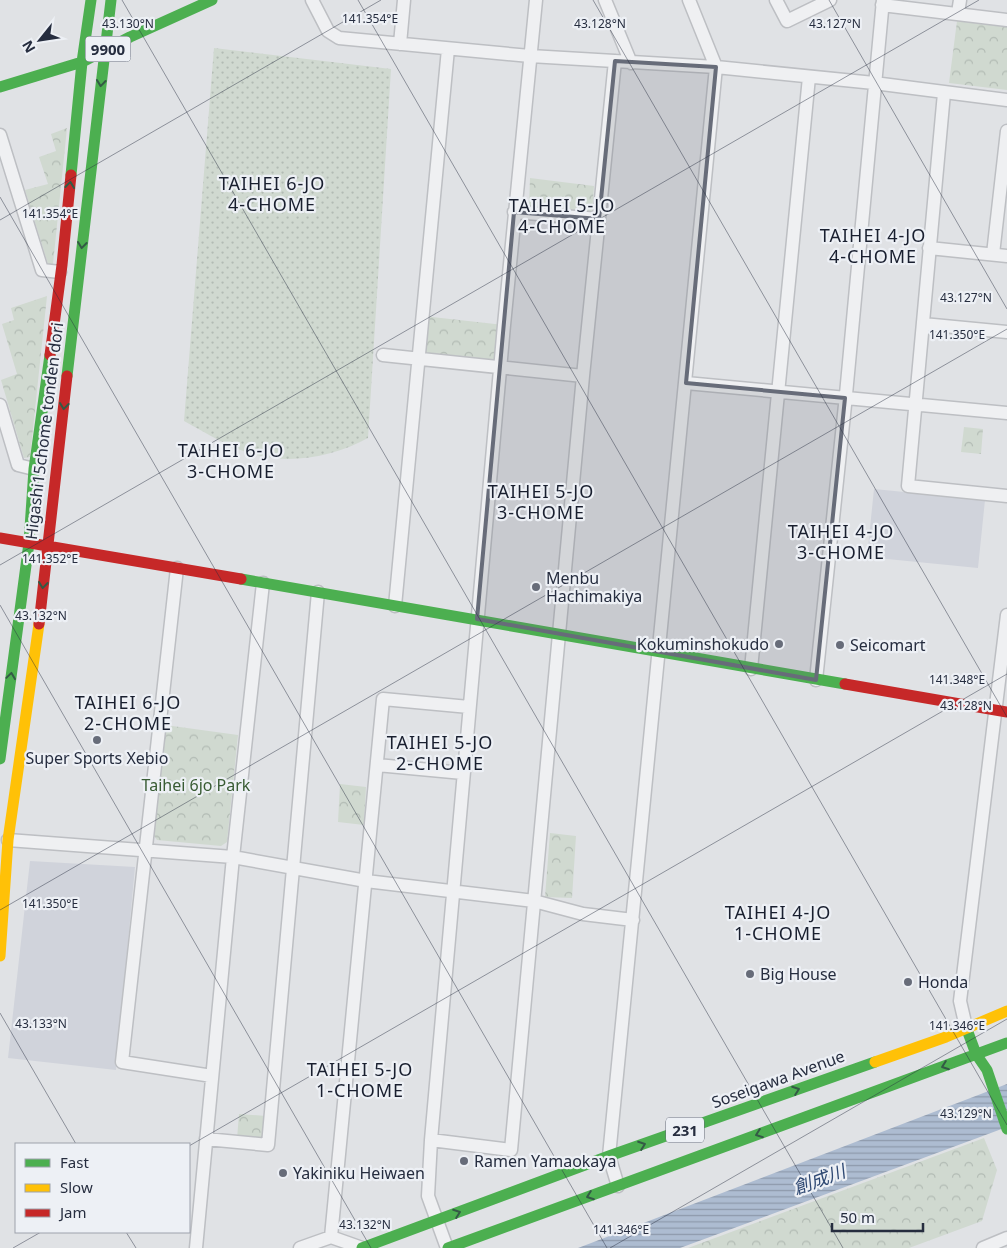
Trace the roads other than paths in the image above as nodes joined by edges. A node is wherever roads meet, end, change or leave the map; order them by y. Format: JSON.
{"nodes":[{"id":1,"x":91,"y":0,"type":"edge"},
{"id":2,"x":111,"y":0,"type":"edge"},
{"id":3,"x":212,"y":0,"type":"edge"},
{"id":4,"x":312,"y":0,"type":"edge"},
{"id":5,"x":404,"y":0,"type":"edge"},
{"id":6,"x":536,"y":0,"type":"edge"},
{"id":7,"x":605,"y":0,"type":"edge"},
{"id":8,"x":689,"y":0,"type":"edge"},
{"id":9,"x":776,"y":0,"type":"edge"},
{"id":10,"x":830,"y":0,"type":"edge"},
{"id":11,"x":883,"y":2,"type":"edge"},
{"id":12,"x":959,"y":6,"type":"edge"},
{"id":13,"x":1007,"y":20,"type":"edge"},
{"id":14,"x":400,"y":44,"type":"junction"},
{"id":15,"x":448,"y":49,"type":"junction"},
{"id":16,"x":104,"y":52,"type":"junction"},
{"id":17,"x":530,"y":56,"type":"junction"},
{"id":18,"x":82,"y":62,"type":"junction"},
{"id":19,"x":615,"y":62,"type":"junction"},
{"id":20,"x":631,"y":63,"type":"junction"},
{"id":21,"x":716,"y":68,"type":"junction"},
{"id":22,"x":810,"y":77,"type":"junction"},
{"id":23,"x":874,"y":83,"type":"junction"},
{"id":24,"x":0,"y":87,"type":"edge"},
{"id":25,"x":944,"y":93,"type":"junction"},
{"id":26,"x":1007,"y":100,"type":"edge"},
{"id":27,"x":1007,"y":130,"type":"edge"},
{"id":28,"x":0,"y":135,"type":"edge"},
{"id":29,"x":13,"y":177,"type":"junction"},
{"id":30,"x":0,"y":181,"type":"edge"},
{"id":31,"x":514,"y":212,"type":"junction"},
{"id":32,"x":599,"y":219,"type":"junction"},
{"id":33,"x":929,"y":248,"type":"junction"},
{"id":34,"x":993,"y":254,"type":"junction"},
{"id":35,"x":1007,"y":256,"type":"edge"},
{"id":36,"x":60,"y":272,"type":"junction"},
{"id":37,"x":923,"y":324,"type":"junction"},
{"id":38,"x":1007,"y":332,"type":"edge"},
{"id":39,"x":383,"y":355,"type":"dead end"},
{"id":40,"x":419,"y":358,"type":"junction"},
{"id":41,"x":500,"y":368,"type":"junction"},
{"id":42,"x":583,"y":376,"type":"junction"},
{"id":43,"x":686,"y":383,"type":"junction"},
{"id":44,"x":778,"y":392,"type":"junction"},
{"id":45,"x":845,"y":398,"type":"junction"},
{"id":46,"x":0,"y":405,"type":"edge"},
{"id":47,"x":916,"y":405,"type":"junction"},
{"id":48,"x":1007,"y":413,"type":"edge"},
{"id":49,"x":34,"y":469,"type":"junction"},
{"id":50,"x":1007,"y":496,"type":"edge"},
{"id":51,"x":0,"y":538,"type":"edge"},
{"id":52,"x":29,"y":543,"type":"junction"},
{"id":53,"x":47,"y":546,"type":"junction"},
{"id":54,"x":177,"y":568,"type":"junction"},
{"id":55,"x":263,"y":583,"type":"junction"},
{"id":56,"x":318,"y":592,"type":"junction"},
{"id":57,"x":395,"y":606,"type":"junction"},
{"id":58,"x":1007,"y":616,"type":"edge"},
{"id":59,"x":477,"y":619,"type":"junction"},
{"id":60,"x":560,"y":634,"type":"junction"},
{"id":61,"x":660,"y":652,"type":"junction"},
{"id":62,"x":751,"y":669,"type":"junction"},
{"id":63,"x":816,"y":680,"type":"junction"},
{"id":64,"x":469,"y":707,"type":"junction"},
{"id":65,"x":1001,"y":712,"type":"edge"},
{"id":66,"x":0,"y":759,"type":"edge"},
{"id":67,"x":377,"y":765,"type":"junction"},
{"id":68,"x":463,"y":773,"type":"junction"},
{"id":69,"x":4,"y":840,"type":"edge"},
{"id":70,"x":145,"y":851,"type":"junction"},
{"id":71,"x":233,"y":857,"type":"junction"},
{"id":72,"x":294,"y":868,"type":"junction"},
{"id":73,"x":366,"y":881,"type":"junction"},
{"id":74,"x":452,"y":890,"type":"junction"},
{"id":75,"x":534,"y":901,"type":"junction"},
{"id":76,"x":633,"y":920,"type":"junction"},
{"id":77,"x":0,"y":956,"type":"edge"},
{"id":78,"x":1007,"y":1011,"type":"edge"},
{"id":79,"x":966,"y":1027,"type":"junction"},
{"id":80,"x":1007,"y":1043,"type":"edge"},
{"id":81,"x":976,"y":1054,"type":"junction"},
{"id":82,"x":212,"y":1076,"type":"junction"},
{"id":83,"x":1007,"y":1129,"type":"edge"},
{"id":84,"x":206,"y":1139,"type":"junction"},
{"id":85,"x":431,"y":1140,"type":"junction"},
{"id":86,"x":609,"y":1156,"type":"junction"},
{"id":87,"x":618,"y":1186,"type":"junction"},
{"id":88,"x":437,"y":1220,"type":"junction"},
{"id":89,"x":331,"y":1237,"type":"junction"},
{"id":90,"x":1007,"y":1238,"type":"edge"},
{"id":91,"x":196,"y":1248,"type":"edge"},
{"id":92,"x":300,"y":1248,"type":"edge"},
{"id":93,"x":362,"y":1248,"type":"edge"},
{"id":94,"x":448,"y":1248,"type":"edge"},
{"id":95,"x":983,"y":1248,"type":"edge"}],
"edges":[{"from":1,"to":18,"type":"main road","name":"Higashi15chome tonden dori"},
{"from":2,"to":16,"type":"main road","name":"Higashi15chome tonden dori"},
{"from":3,"to":16,"type":"main road","number":"9900"},
{"from":4,"to":14,"type":"street"},
{"from":5,"to":14,"type":"street"},
{"from":6,"to":17,"type":"street"},
{"from":7,"to":20,"type":"street"},
{"from":8,"to":21,"type":"street"},
{"from":9,"to":10,"type":"street"},
{"from":11,"to":12,"type":"street"},
{"from":11,"to":23,"type":"street"},
{"from":12,"to":13,"type":"street"},
{"from":14,"to":15,"type":"street"},
{"from":15,"to":17,"type":"street"},
{"from":15,"to":40,"type":"street"},
{"from":16,"to":18,"type":"main road","number":"9900"},
{"from":16,"to":53,"type":"main road","name":"Higashi15chome tonden dori","one_way":true},
{"from":17,"to":19,"type":"street"},
{"from":17,"to":31,"type":"street"},
{"from":18,"to":24,"type":"main road","number":"9900"},
{"from":36,"to":18,"type":"main road","name":"Higashi15chome tonden dori","one_way":true},
{"from":19,"to":20,"type":"street"},
{"from":19,"to":32,"type":"street"},
{"from":20,"to":21,"type":"street"},
{"from":21,"to":22,"type":"street"},
{"from":21,"to":43,"type":"street"},
{"from":22,"to":23,"type":"street"},
{"from":22,"to":44,"type":"street"},
{"from":23,"to":25,"type":"street"},
{"from":23,"to":45,"type":"street"},
{"from":25,"to":26,"type":"street"},
{"from":25,"to":33,"type":"street"},
{"from":27,"to":34,"type":"street"},
{"from":28,"to":29,"type":"street"},
{"from":29,"to":30,"type":"street"},
{"from":29,"to":36,"type":"street"},
{"from":31,"to":32,"type":"street"},
{"from":31,"to":41,"type":"street"},
{"from":32,"to":42,"type":"street"},
{"from":33,"to":34,"type":"street"},
{"from":33,"to":37,"type":"street"},
{"from":34,"to":35,"type":"street"},
{"from":36,"to":49,"type":"main road","name":"Higashi15chome tonden dori"},
{"from":37,"to":38,"type":"street"},
{"from":37,"to":47,"type":"street"},
{"from":39,"to":40,"type":"street"},
{"from":40,"to":41,"type":"street"},
{"from":40,"to":57,"type":"street"},
{"from":41,"to":42,"type":"street"},
{"from":41,"to":59,"type":"street"},
{"from":42,"to":60,"type":"street"},
{"from":43,"to":44,"type":"street"},
{"from":43,"to":61,"type":"street"},
{"from":44,"to":45,"type":"street"},
{"from":44,"to":62,"type":"street"},
{"from":45,"to":47,"type":"street"},
{"from":45,"to":63,"type":"street"},
{"from":46,"to":49,"type":"street"},
{"from":47,"to":48,"type":"street"},
{"from":47,"to":50,"type":"street"},
{"from":49,"to":52,"type":"main road","name":"Higashi15chome tonden dori"},
{"from":51,"to":52,"type":"main road"},
{"from":52,"to":53,"type":"main road"},
{"from":66,"to":52,"type":"main road","name":"Higashi15chome tonden dori","one_way":true},
{"from":53,"to":54,"type":"main road"},
{"from":53,"to":69,"type":"main road","name":"Higashi15chome tonden dori","one_way":true},
{"from":54,"to":55,"type":"main road"},
{"from":54,"to":70,"type":"street"},
{"from":55,"to":56,"type":"main road"},
{"from":55,"to":71,"type":"street"},
{"from":56,"to":57,"type":"main road"},
{"from":56,"to":72,"type":"street"},
{"from":57,"to":59,"type":"main road"},
{"from":58,"to":65,"type":"street"},
{"from":59,"to":60,"type":"main road"},
{"from":59,"to":64,"type":"street"},
{"from":60,"to":61,"type":"main road"},
{"from":60,"to":75,"type":"street"},
{"from":61,"to":62,"type":"main road"},
{"from":61,"to":76,"type":"street"},
{"from":62,"to":63,"type":"main road"},
{"from":63,"to":65,"type":"main road"},
{"from":64,"to":67,"type":"street"},
{"from":64,"to":68,"type":"street"},
{"from":65,"to":79,"type":"street"},
{"from":67,"to":68,"type":"street"},
{"from":67,"to":73,"type":"street"},
{"from":68,"to":74,"type":"street"},
{"from":69,"to":70,"type":"street"},
{"from":69,"to":77,"type":"main road","name":"Higashi15chome tonden dori"},
{"from":70,"to":71,"type":"street"},
{"from":70,"to":82,"type":"street"},
{"from":71,"to":72,"type":"street"},
{"from":71,"to":82,"type":"street"},
{"from":72,"to":73,"type":"street"},
{"from":72,"to":84,"type":"street"},
{"from":73,"to":74,"type":"street"},
{"from":73,"to":89,"type":"street"},
{"from":74,"to":75,"type":"street"},
{"from":74,"to":85,"type":"street"},
{"from":75,"to":76,"type":"street"},
{"from":75,"to":85,"type":"street"},
{"from":76,"to":86,"type":"street"},
{"from":78,"to":79,"type":"main road","name":"Soseigawa Avenue","number":"231"},
{"from":79,"to":81,"type":"main road"},
{"from":86,"to":79,"type":"main road","name":"Soseigawa Avenue","number":"231","one_way":true},
{"from":80,"to":81,"type":"main road","number":"231"},
{"from":81,"to":83,"type":"main road"},
{"from":81,"to":87,"type":"main road","number":"231","one_way":true},
{"from":82,"to":84,"type":"street"},
{"from":84,"to":91,"type":"street"},
{"from":85,"to":88,"type":"street"},
{"from":86,"to":87,"type":"street"},
{"from":88,"to":86,"type":"main road","name":"Soseigawa Avenue","number":"231","one_way":true},
{"from":87,"to":94,"type":"main road","number":"231","one_way":true},
{"from":88,"to":93,"type":"main road","name":"Soseigawa Avenue","number":"231"},
{"from":88,"to":94,"type":"street"},
{"from":89,"to":92,"type":"street"},
{"from":89,"to":93,"type":"street"},
{"from":90,"to":95,"type":"street"}]}
